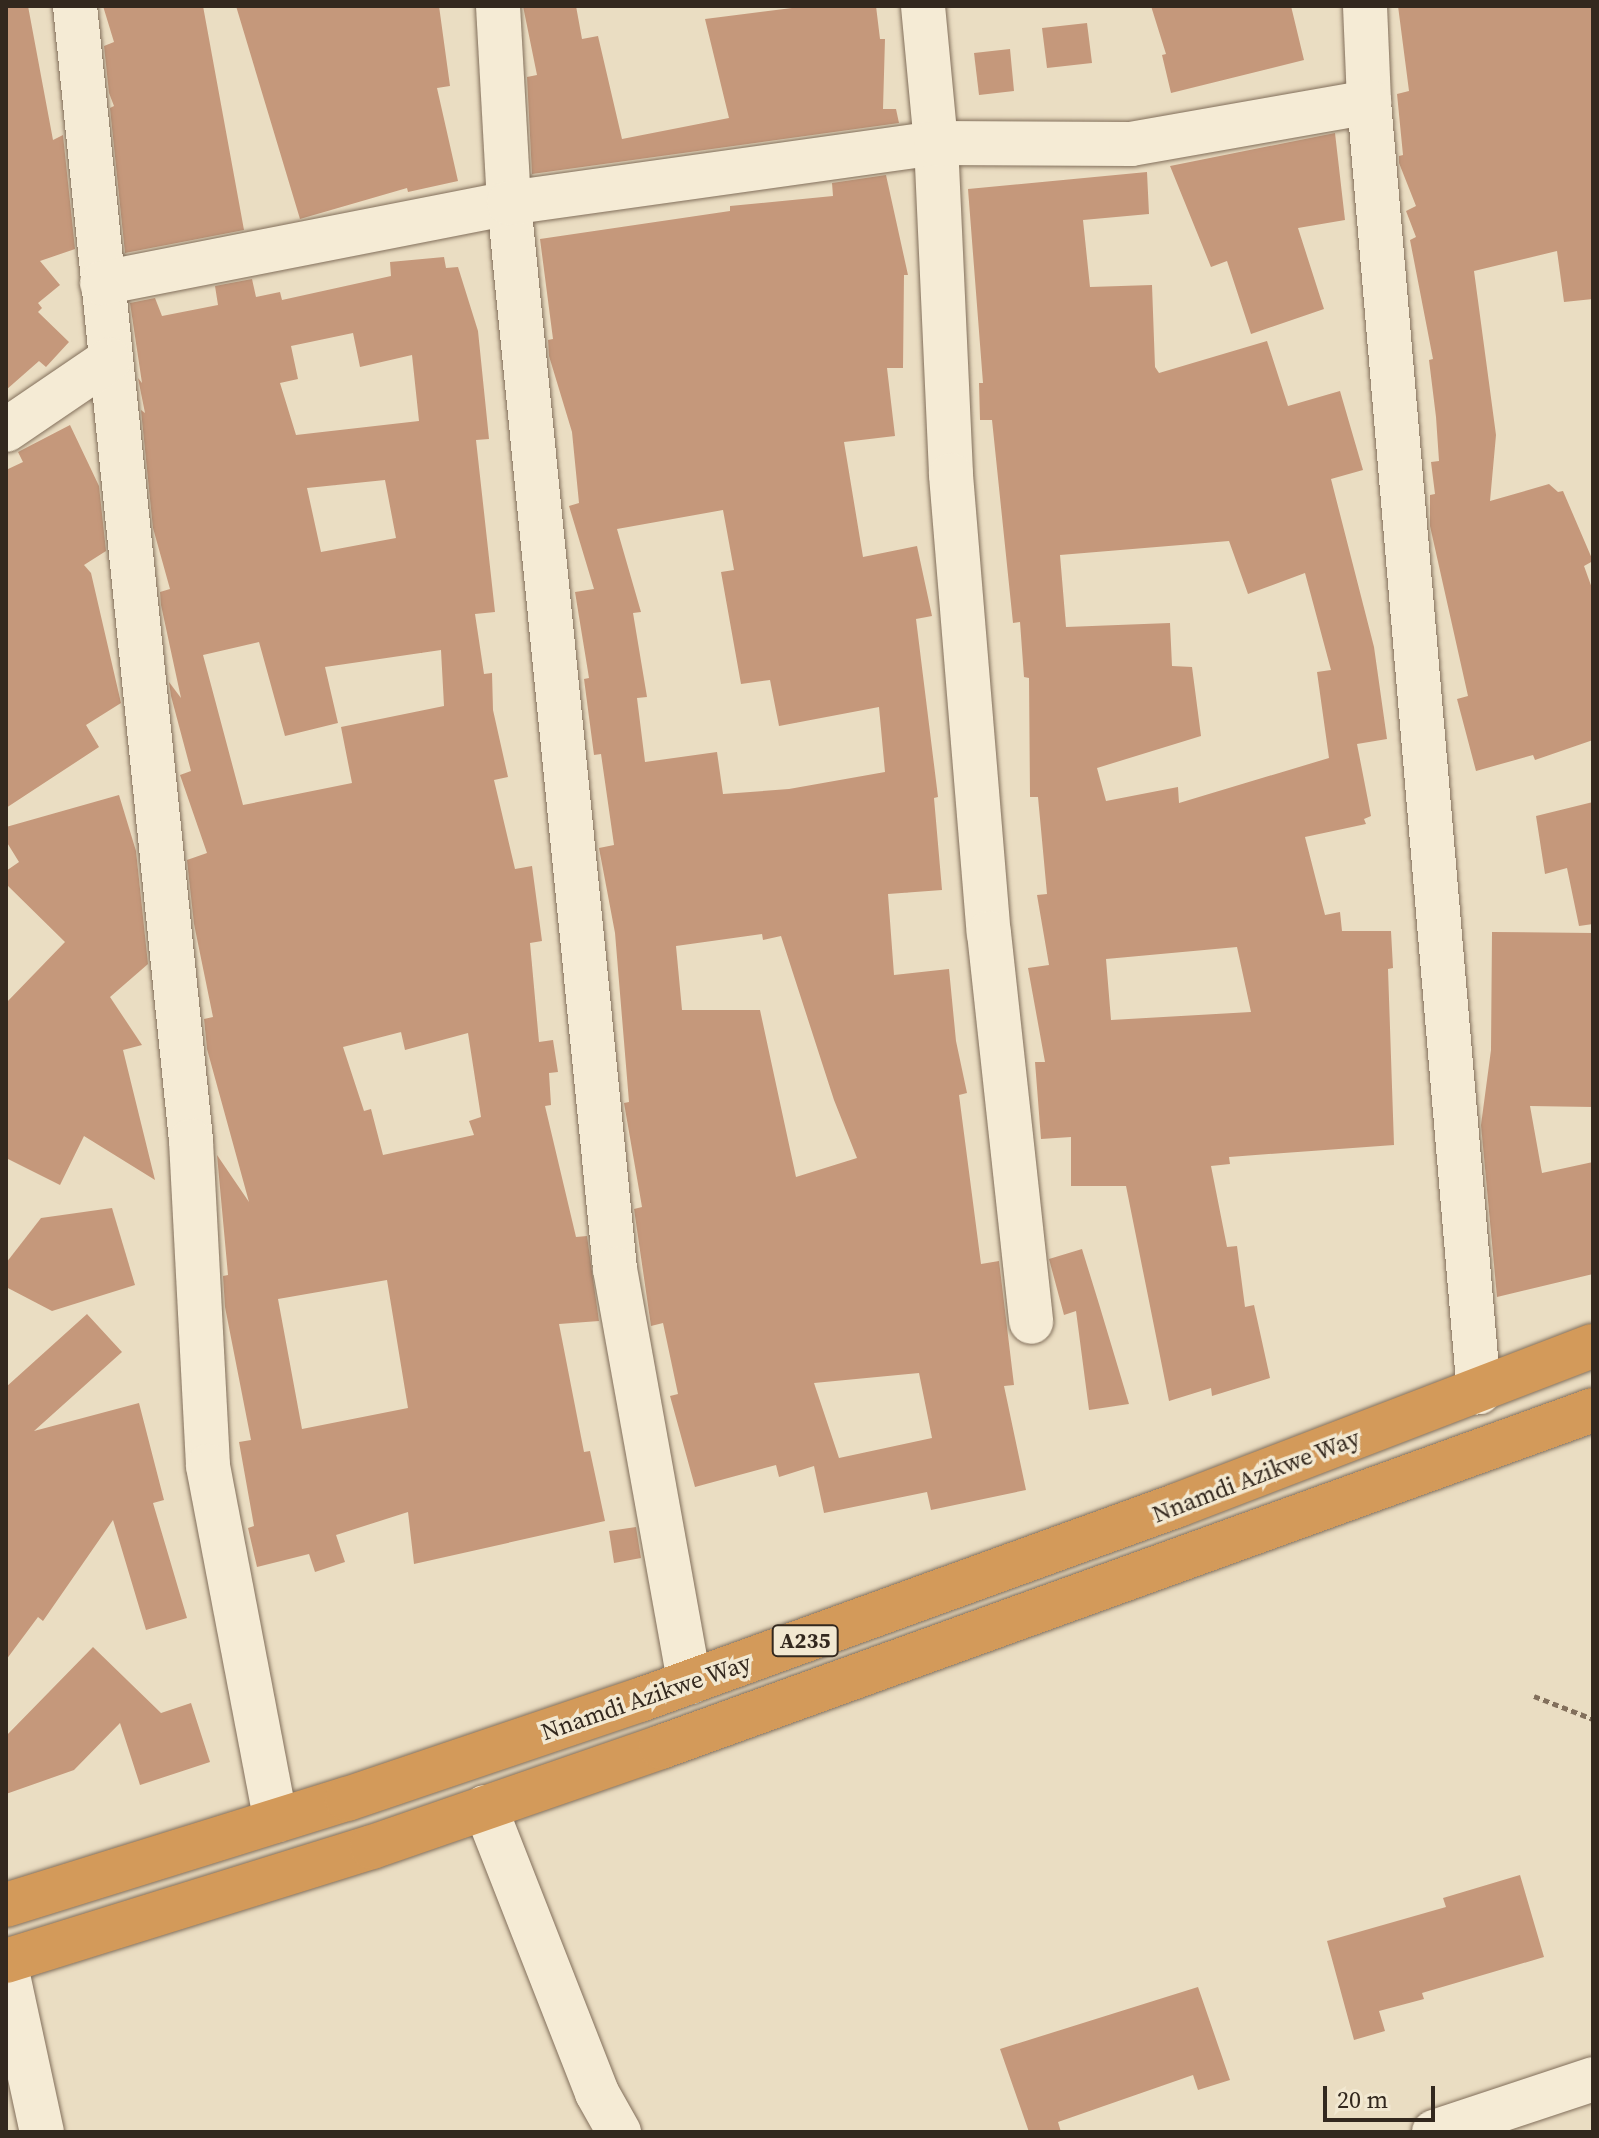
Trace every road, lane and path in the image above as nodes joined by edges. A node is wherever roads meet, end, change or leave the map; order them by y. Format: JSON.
{"nodes":[{"id":1,"x":75,"y":6,"type":"edge"},
{"id":2,"x":498,"y":6,"type":"edge"},
{"id":3,"x":923,"y":6,"type":"edge"},
{"id":4,"x":1365,"y":6,"type":"edge"},
{"id":5,"x":1369,"y":102,"type":"junction"},
{"id":6,"x":936,"y":143,"type":"junction"},
{"id":7,"x":509,"y":203,"type":"junction"},
{"id":8,"x":102,"y":283,"type":"junction"},
{"id":9,"x":109,"y":360,"type":"junction"},
{"id":10,"x":6,"y":430,"type":"edge"},
{"id":11,"x":1031,"y":1322,"type":"dead end"},
{"id":12,"x":1593,"y":1346,"type":"edge"},
{"id":13,"x":1479,"y":1392,"type":"junction"},
{"id":14,"x":1593,"y":1410,"type":"edge"},
{"id":15,"x":689,"y":1682,"type":"junction"},
{"id":16,"x":1534,"y":1696,"type":"dead end"},
{"id":17,"x":1593,"y":1719,"type":"edge"},
{"id":18,"x":485,"y":1807,"type":"junction"},
{"id":19,"x":276,"y":1821,"type":"junction"},
{"id":20,"x":6,"y":1905,"type":"edge"},
{"id":21,"x":6,"y":1964,"type":"edge"},
{"id":22,"x":1593,"y":2079,"type":"edge"},
{"id":23,"x":42,"y":2132,"type":"edge"},
{"id":24,"x":619,"y":2132,"type":"edge"},
{"id":25,"x":1434,"y":2132,"type":"edge"}],
"edges":[{"from":1,"to":8,"type":"street"},
{"from":2,"to":7,"type":"street"},
{"from":3,"to":6,"type":"street"},
{"from":4,"to":5,"type":"street"},
{"from":5,"to":6,"type":"street"},
{"from":5,"to":13,"type":"street"},
{"from":6,"to":7,"type":"street"},
{"from":6,"to":11,"type":"street"},
{"from":7,"to":8,"type":"street"},
{"from":7,"to":15,"type":"street"},
{"from":8,"to":9,"type":"street"},
{"from":9,"to":10,"type":"street"},
{"from":9,"to":19,"type":"street"},
{"from":12,"to":13,"type":"highway","name":"Nnamdi Azikwe Way","number":"A235"},
{"from":13,"to":15,"type":"highway","name":"Nnamdi Azikwe Way","number":"A235"},
{"from":14,"to":18,"type":"highway","number":"A235"},
{"from":15,"to":19,"type":"highway","name":"Nnamdi Azikwe Way","number":"A235"},
{"from":16,"to":17,"type":"path"},
{"from":18,"to":21,"type":"highway","number":"A235"},
{"from":18,"to":24,"type":"street"},
{"from":19,"to":20,"type":"highway","name":"Nnamdi Azikwe Way","number":"A235"},
{"from":21,"to":23,"type":"street"},
{"from":22,"to":25,"type":"street"}]}
